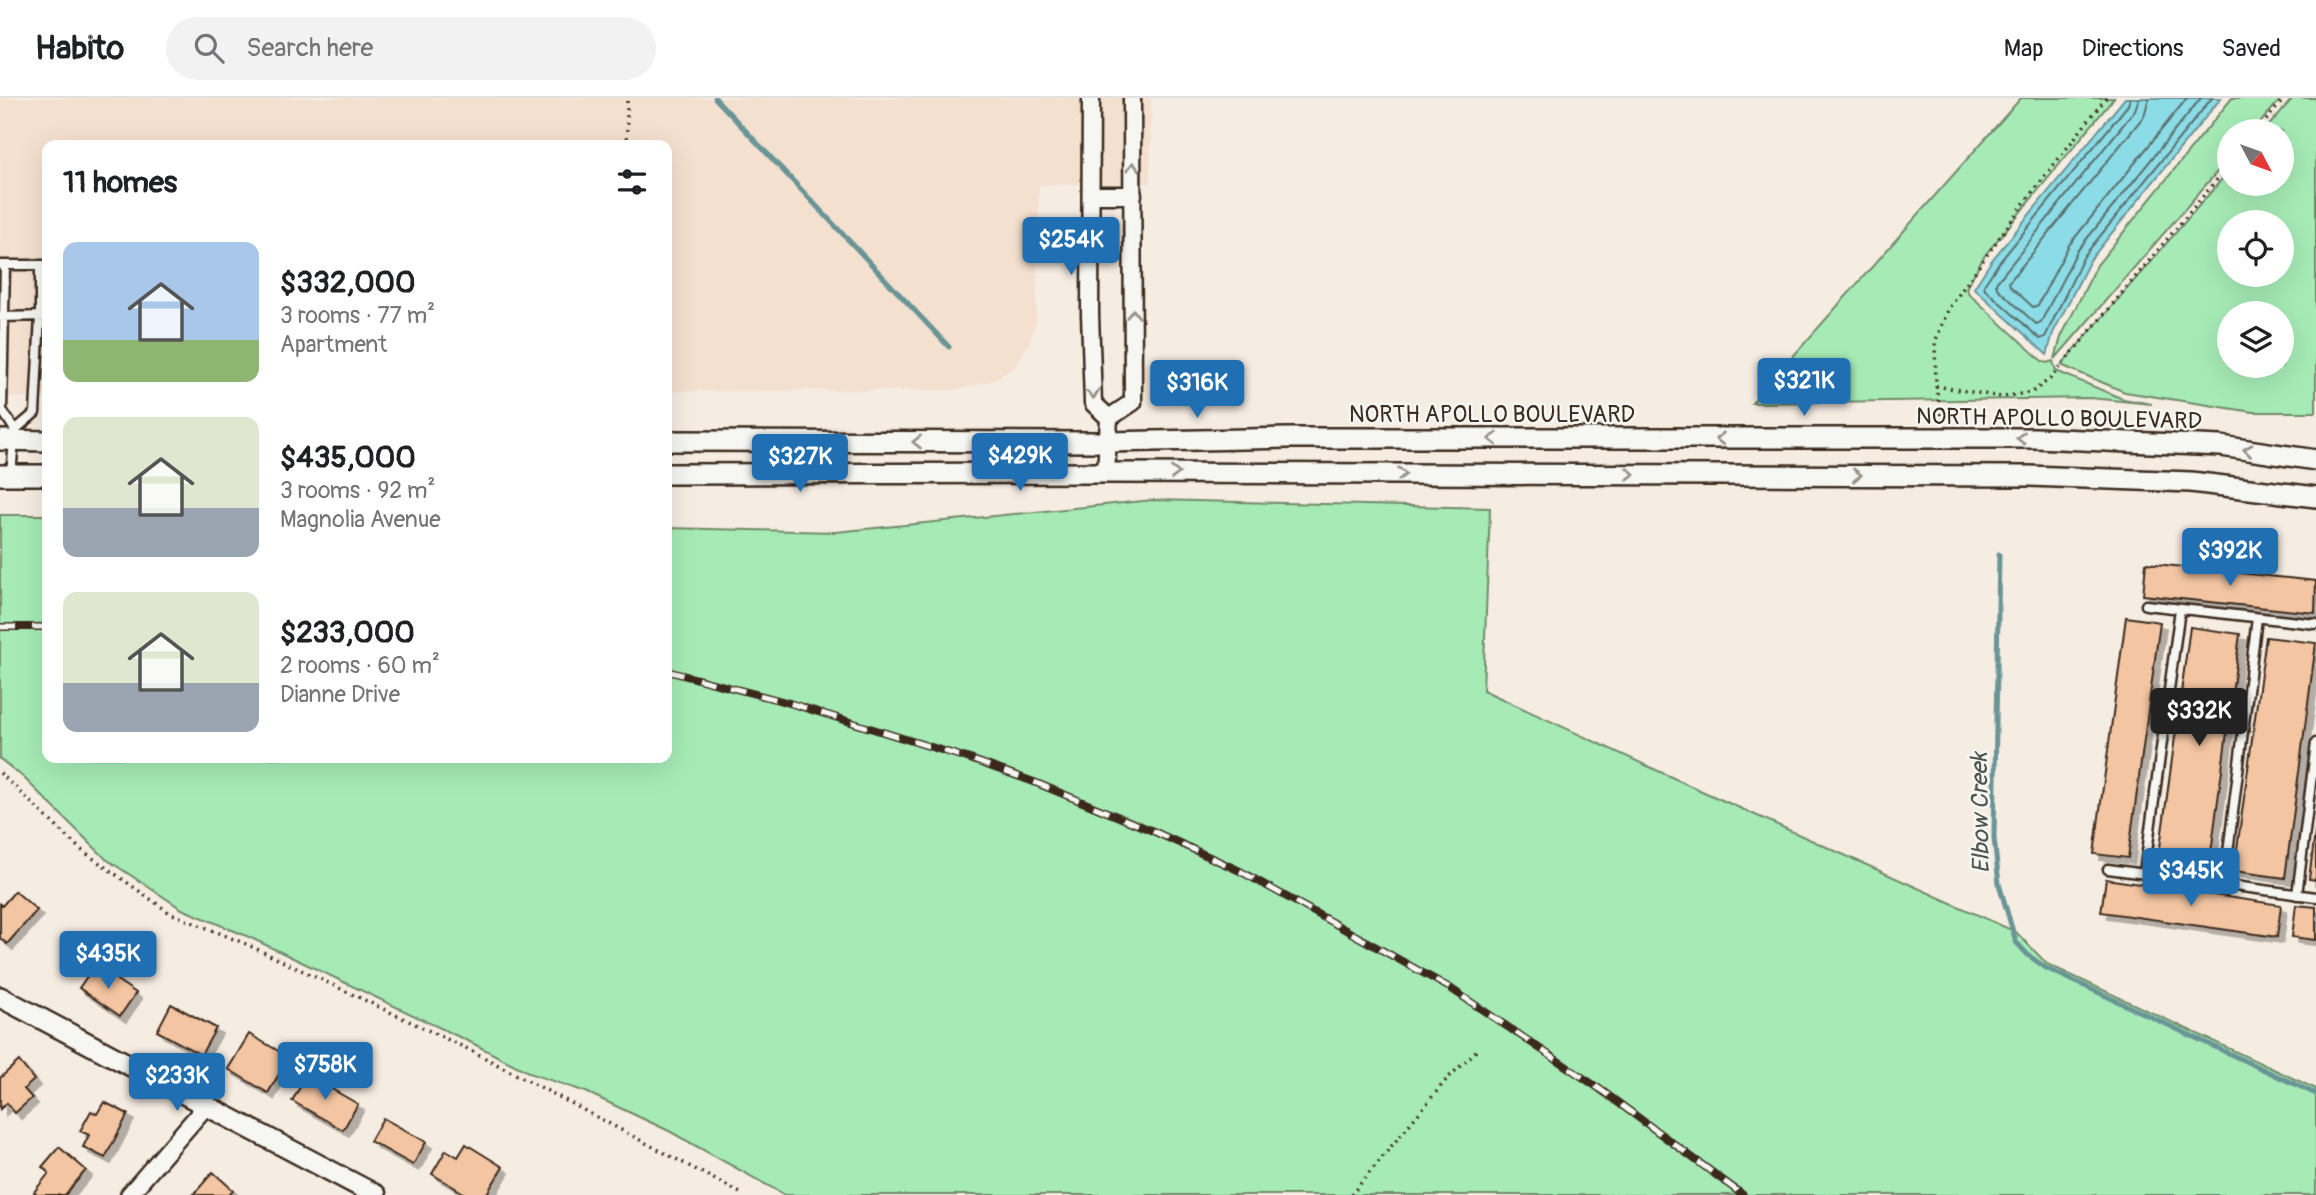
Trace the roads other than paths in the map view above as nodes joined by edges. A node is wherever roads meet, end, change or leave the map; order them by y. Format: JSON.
{"nodes":[{"id":1,"x":1091,"y":98,"type":"edge"},
{"id":2,"x":1132,"y":98,"type":"edge"},
{"id":3,"x":1091,"y":195,"type":"junction"},
{"id":4,"x":1133,"y":195,"type":"junction"},
{"id":5,"x":3,"y":265,"type":"edge"},
{"id":6,"x":42,"y":265,"type":"edge"},
{"id":7,"x":42,"y":316,"type":"edge"},
{"id":8,"x":2,"y":317,"type":"edge"},
{"id":9,"x":42,"y":338,"type":"edge"},
{"id":10,"x":1109,"y":418,"type":"junction"},
{"id":11,"x":9,"y":437,"type":"edge"},
{"id":12,"x":42,"y":440,"type":"edge"},
{"id":13,"x":672,"y":442,"type":"edge"},
{"id":14,"x":1108,"y":442,"type":"junction"},
{"id":15,"x":2316,"y":460,"type":"edge"},
{"id":16,"x":1106,"y":473,"type":"junction"},
{"id":17,"x":672,"y":474,"type":"edge"},
{"id":18,"x":6,"y":475,"type":"edge"},
{"id":19,"x":42,"y":475,"type":"edge"},
{"id":20,"x":2316,"y":497,"type":"edge"},
{"id":21,"x":2146,"y":605,"type":"dead end"},
{"id":22,"x":2180,"y":609,"type":"junction"},
{"id":23,"x":2257,"y":618,"type":"junction"},
{"id":24,"x":2316,"y":624,"type":"edge"},
{"id":25,"x":2316,"y":743,"type":"edge"},
{"id":26,"x":2108,"y":869,"type":"dead end"},
{"id":27,"x":2144,"y":874,"type":"junction"},
{"id":28,"x":2224,"y":885,"type":"junction"},
{"id":29,"x":2297,"y":895,"type":"junction"},
{"id":30,"x":2316,"y":897,"type":"edge"},
{"id":31,"x":2,"y":1001,"type":"edge"},
{"id":32,"x":206,"y":1106,"type":"junction"},
{"id":33,"x":129,"y":1195,"type":"edge"},
{"id":34,"x":376,"y":1195,"type":"edge"}],
"edges":[{"from":1,"to":3,"type":"street"},
{"from":4,"to":2,"type":"street","one_way":true},
{"from":3,"to":4,"type":"street"},
{"from":3,"to":10,"type":"street","one_way":true},
{"from":10,"to":4,"type":"street","one_way":true},
{"from":5,"to":6,"type":"lane"},
{"from":5,"to":8,"type":"lane"},
{"from":7,"to":8,"type":"lane"},
{"from":8,"to":11,"type":"lane"},
{"from":9,"to":11,"type":"lane"},
{"from":10,"to":14,"type":"street"},
{"from":11,"to":12,"type":"street"},
{"from":11,"to":18,"type":"lane"},
{"from":14,"to":13,"type":"street","name":"NORTH APOLLO BOULEVARD","one_way":true},
{"from":15,"to":14,"type":"street","name":"NORTH APOLLO BOULEVARD","one_way":true},
{"from":14,"to":16,"type":"street"},
{"from":16,"to":17,"type":"street"},
{"from":16,"to":20,"type":"street","one_way":true},
{"from":18,"to":19,"type":"street"},
{"from":21,"to":22,"type":"lane"},
{"from":22,"to":23,"type":"lane"},
{"from":22,"to":27,"type":"lane"},
{"from":23,"to":24,"type":"lane"},
{"from":23,"to":28,"type":"lane"},
{"from":25,"to":29,"type":"lane"},
{"from":26,"to":27,"type":"lane"},
{"from":27,"to":28,"type":"lane"},
{"from":28,"to":29,"type":"lane"},
{"from":29,"to":30,"type":"lane"},
{"from":31,"to":32,"type":"street"},
{"from":32,"to":33,"type":"street"},
{"from":32,"to":34,"type":"street"}]}
